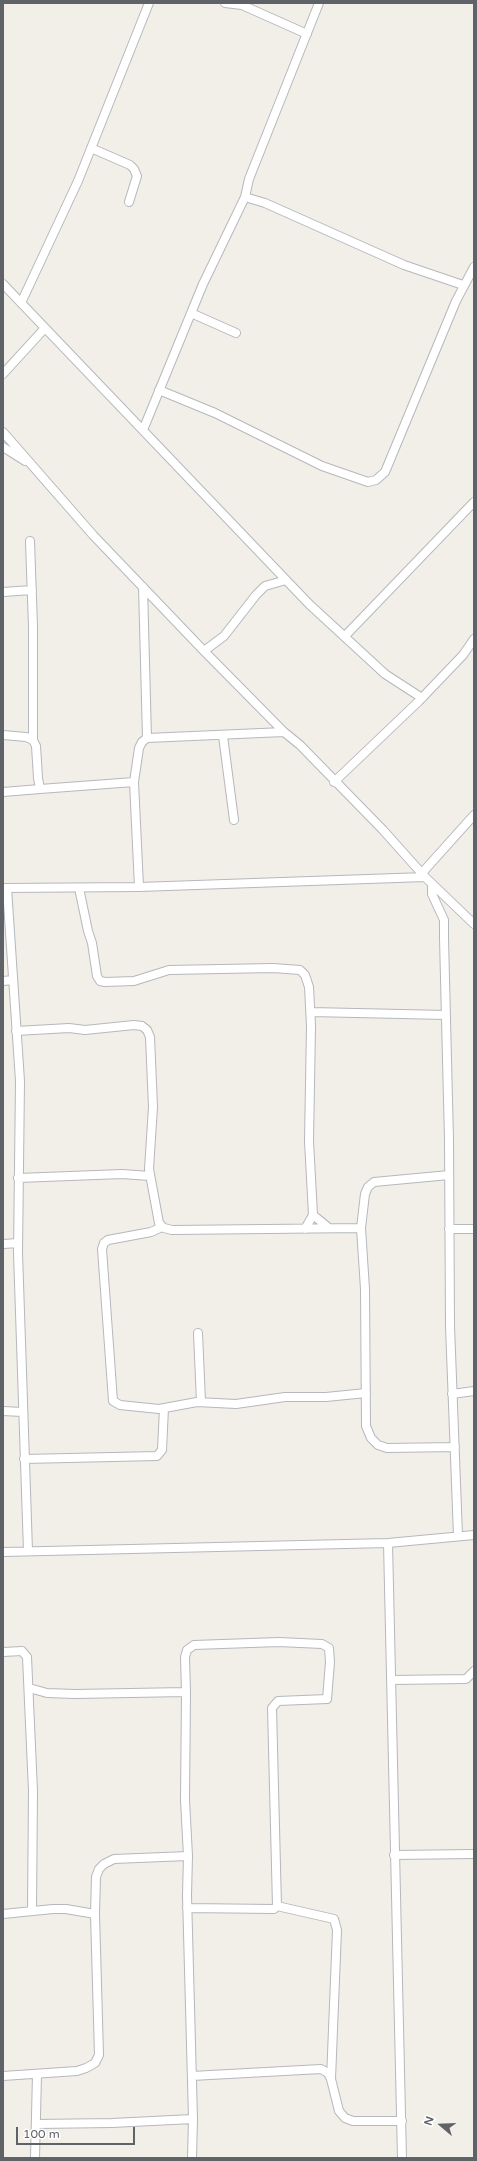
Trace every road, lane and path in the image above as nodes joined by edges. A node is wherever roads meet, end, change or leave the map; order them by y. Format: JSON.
{"nodes":[{"id":1,"x":149,"y":3,"type":"edge"},
{"id":2,"x":225,"y":3,"type":"edge"},
{"id":3,"x":319,"y":3,"type":"edge"},
{"id":4,"x":307,"y":34,"type":"junction"},
{"id":5,"x":91,"y":148,"type":"junction"},
{"id":6,"x":246,"y":197,"type":"junction"},
{"id":7,"x":129,"y":202,"type":"dead end"},
{"id":8,"x":474,"y":267,"type":"edge"},
{"id":9,"x":3,"y":284,"type":"edge"},
{"id":10,"x":463,"y":286,"type":"junction"},
{"id":11,"x":20,"y":303,"type":"junction"},
{"id":12,"x":191,"y":313,"type":"junction"},
{"id":13,"x":45,"y":328,"type":"junction"},
{"id":14,"x":236,"y":334,"type":"dead end"},
{"id":15,"x":3,"y":374,"type":"edge"},
{"id":16,"x":159,"y":390,"type":"junction"},
{"id":17,"x":143,"y":430,"type":"junction"},
{"id":18,"x":3,"y":432,"type":"edge"},
{"id":19,"x":3,"y":447,"type":"edge"},
{"id":20,"x":31,"y":464,"type":"junction"},
{"id":21,"x":474,"y":502,"type":"edge"},
{"id":22,"x":30,"y":541,"type":"dead end"},
{"id":23,"x":286,"y":580,"type":"junction"},
{"id":24,"x":143,"y":587,"type":"junction"},
{"id":25,"x":32,"y":590,"type":"junction"},
{"id":26,"x":3,"y":592,"type":"edge"},
{"id":27,"x":345,"y":636,"type":"junction"},
{"id":28,"x":474,"y":639,"type":"edge"},
{"id":29,"x":204,"y":651,"type":"junction"},
{"id":30,"x":422,"y":698,"type":"junction"},
{"id":31,"x":284,"y":732,"type":"junction"},
{"id":32,"x":3,"y":735,"type":"edge"},
{"id":33,"x":223,"y":736,"type":"junction"},
{"id":34,"x":147,"y":738,"type":"junction"},
{"id":35,"x":33,"y":740,"type":"junction"},
{"id":36,"x":134,"y":782,"type":"junction"},
{"id":37,"x":334,"y":782,"type":"junction"},
{"id":38,"x":40,"y":789,"type":"junction"},
{"id":39,"x":3,"y":792,"type":"edge"},
{"id":40,"x":474,"y":815,"type":"edge"},
{"id":41,"x":234,"y":820,"type":"dead end"},
{"id":42,"x":424,"y":875,"type":"junction"},
{"id":43,"x":432,"y":884,"type":"junction"},
{"id":44,"x":139,"y":887,"type":"junction"},
{"id":45,"x":5,"y":888,"type":"edge"},
{"id":46,"x":79,"y":888,"type":"junction"},
{"id":47,"x":474,"y":924,"type":"edge"},
{"id":48,"x":3,"y":980,"type":"edge"},
{"id":49,"x":13,"y":980,"type":"junction"},
{"id":50,"x":311,"y":1012,"type":"junction"},
{"id":51,"x":446,"y":1015,"type":"junction"},
{"id":52,"x":16,"y":1031,"type":"junction"},
{"id":53,"x":449,"y":1175,"type":"junction"},
{"id":54,"x":150,"y":1176,"type":"junction"},
{"id":55,"x":18,"y":1178,"type":"junction"},
{"id":56,"x":313,"y":1215,"type":"junction"},
{"id":57,"x":162,"y":1227,"type":"junction"},
{"id":58,"x":305,"y":1228,"type":"junction"},
{"id":59,"x":329,"y":1228,"type":"junction"},
{"id":60,"x":361,"y":1228,"type":"junction"},
{"id":61,"x":449,"y":1229,"type":"junction"},
{"id":62,"x":474,"y":1229,"type":"edge"},
{"id":63,"x":18,"y":1243,"type":"junction"},
{"id":64,"x":3,"y":1244,"type":"edge"},
{"id":65,"x":198,"y":1333,"type":"dead end"},
{"id":66,"x":474,"y":1391,"type":"edge"},
{"id":67,"x":366,"y":1393,"type":"junction"},
{"id":68,"x":452,"y":1394,"type":"junction"},
{"id":69,"x":201,"y":1402,"type":"junction"},
{"id":70,"x":164,"y":1408,"type":"junction"},
{"id":71,"x":3,"y":1411,"type":"edge"},
{"id":72,"x":22,"y":1412,"type":"junction"},
{"id":73,"x":455,"y":1447,"type":"junction"},
{"id":74,"x":24,"y":1459,"type":"junction"},
{"id":75,"x":474,"y":1535,"type":"edge"},
{"id":76,"x":458,"y":1536,"type":"junction"},
{"id":77,"x":388,"y":1543,"type":"junction"},
{"id":78,"x":3,"y":1552,"type":"edge"},
{"id":79,"x":28,"y":1552,"type":"junction"},
{"id":80,"x":3,"y":1652,"type":"edge"},
{"id":81,"x":474,"y":1671,"type":"edge"},
{"id":82,"x":392,"y":1680,"type":"junction"},
{"id":83,"x":29,"y":1688,"type":"junction"},
{"id":84,"x":186,"y":1692,"type":"junction"},
{"id":85,"x":474,"y":1854,"type":"edge"},
{"id":86,"x":394,"y":1855,"type":"junction"},
{"id":87,"x":188,"y":1856,"type":"junction"},
{"id":88,"x":277,"y":1906,"type":"junction"},
{"id":89,"x":187,"y":1908,"type":"junction"},
{"id":90,"x":32,"y":1910,"type":"junction"},
{"id":91,"x":3,"y":1914,"type":"edge"},
{"id":92,"x":95,"y":1914,"type":"junction"},
{"id":93,"x":37,"y":2074,"type":"junction"},
{"id":94,"x":3,"y":2076,"type":"edge"},
{"id":95,"x":192,"y":2076,"type":"junction"},
{"id":96,"x":331,"y":2079,"type":"junction"},
{"id":97,"x":192,"y":2119,"type":"junction"},
{"id":98,"x":402,"y":2121,"type":"junction"},
{"id":99,"x":36,"y":2124,"type":"junction"},
{"id":100,"x":35,"y":2158,"type":"edge"},
{"id":101,"x":192,"y":2158,"type":"edge"},
{"id":102,"x":402,"y":2158,"type":"edge"}],
"edges":[{"from":1,"to":5,"type":"street"},
{"from":2,"to":4,"type":"street"},
{"from":3,"to":4,"type":"street"},
{"from":4,"to":6,"type":"street"},
{"from":5,"to":7,"type":"street"},
{"from":5,"to":11,"type":"street"},
{"from":6,"to":10,"type":"street"},
{"from":6,"to":12,"type":"street"},
{"from":8,"to":10,"type":"street"},
{"from":9,"to":11,"type":"street"},
{"from":10,"to":16,"type":"street"},
{"from":11,"to":13,"type":"street"},
{"from":12,"to":14,"type":"street"},
{"from":12,"to":16,"type":"street"},
{"from":13,"to":15,"type":"street"},
{"from":13,"to":17,"type":"street"},
{"from":16,"to":17,"type":"street"},
{"from":17,"to":23,"type":"street"},
{"from":18,"to":20,"type":"street"},
{"from":19,"to":20,"type":"street"},
{"from":20,"to":24,"type":"street"},
{"from":21,"to":27,"type":"street"},
{"from":22,"to":25,"type":"street"},
{"from":23,"to":27,"type":"street"},
{"from":23,"to":29,"type":"street"},
{"from":24,"to":29,"type":"street"},
{"from":24,"to":34,"type":"street"},
{"from":25,"to":26,"type":"street"},
{"from":25,"to":35,"type":"street"},
{"from":27,"to":30,"type":"street"},
{"from":28,"to":30,"type":"street"},
{"from":29,"to":31,"type":"street"},
{"from":30,"to":37,"type":"street"},
{"from":31,"to":33,"type":"street"},
{"from":31,"to":37,"type":"street"},
{"from":32,"to":35,"type":"street"},
{"from":33,"to":34,"type":"street"},
{"from":33,"to":41,"type":"street"},
{"from":34,"to":36,"type":"street"},
{"from":35,"to":38,"type":"street"},
{"from":36,"to":38,"type":"street"},
{"from":36,"to":44,"type":"street"},
{"from":37,"to":42,"type":"street"},
{"from":38,"to":39,"type":"street"},
{"from":40,"to":42,"type":"street"},
{"from":42,"to":43,"type":"street"},
{"from":42,"to":44,"type":"street"},
{"from":43,"to":47,"type":"street"},
{"from":43,"to":51,"type":"street"},
{"from":44,"to":46,"type":"street"},
{"from":45,"to":46,"type":"street"},
{"from":45,"to":49,"type":"street"},
{"from":46,"to":50,"type":"street"},
{"from":48,"to":49,"type":"street"},
{"from":49,"to":52,"type":"street"},
{"from":50,"to":51,"type":"street"},
{"from":50,"to":56,"type":"street"},
{"from":51,"to":53,"type":"street"},
{"from":52,"to":54,"type":"street"},
{"from":52,"to":55,"type":"street"},
{"from":53,"to":60,"type":"street"},
{"from":53,"to":61,"type":"street"},
{"from":54,"to":55,"type":"street"},
{"from":54,"to":57,"type":"street"},
{"from":55,"to":63,"type":"street"},
{"from":56,"to":58,"type":"street"},
{"from":56,"to":59,"type":"street"},
{"from":57,"to":58,"type":"street"},
{"from":57,"to":70,"type":"street"},
{"from":58,"to":59,"type":"street"},
{"from":59,"to":60,"type":"street"},
{"from":60,"to":67,"type":"street"},
{"from":61,"to":62,"type":"street"},
{"from":61,"to":68,"type":"street"},
{"from":63,"to":64,"type":"street"},
{"from":63,"to":72,"type":"street"},
{"from":65,"to":69,"type":"street"},
{"from":66,"to":68,"type":"street"},
{"from":67,"to":69,"type":"street"},
{"from":67,"to":73,"type":"street"},
{"from":68,"to":73,"type":"street"},
{"from":69,"to":70,"type":"street"},
{"from":70,"to":74,"type":"street"},
{"from":71,"to":72,"type":"street"},
{"from":72,"to":74,"type":"street"},
{"from":73,"to":76,"type":"street"},
{"from":74,"to":79,"type":"street"},
{"from":75,"to":76,"type":"street"},
{"from":76,"to":77,"type":"street"},
{"from":77,"to":79,"type":"street"},
{"from":77,"to":82,"type":"street"},
{"from":78,"to":79,"type":"street"},
{"from":80,"to":83,"type":"street"},
{"from":81,"to":82,"type":"street"},
{"from":82,"to":86,"type":"street"},
{"from":83,"to":84,"type":"street"},
{"from":83,"to":90,"type":"street"},
{"from":84,"to":87,"type":"street"},
{"from":84,"to":88,"type":"street"},
{"from":85,"to":86,"type":"street"},
{"from":86,"to":98,"type":"street"},
{"from":87,"to":89,"type":"street"},
{"from":87,"to":92,"type":"street"},
{"from":88,"to":89,"type":"street"},
{"from":88,"to":96,"type":"street"},
{"from":89,"to":95,"type":"street"},
{"from":90,"to":91,"type":"street"},
{"from":90,"to":92,"type":"street"},
{"from":92,"to":93,"type":"street"},
{"from":93,"to":94,"type":"street"},
{"from":93,"to":99,"type":"street"},
{"from":95,"to":96,"type":"street"},
{"from":95,"to":97,"type":"street"},
{"from":96,"to":98,"type":"street"},
{"from":97,"to":99,"type":"street"},
{"from":97,"to":101,"type":"street"},
{"from":98,"to":102,"type":"street"},
{"from":99,"to":100,"type":"street"}]}
